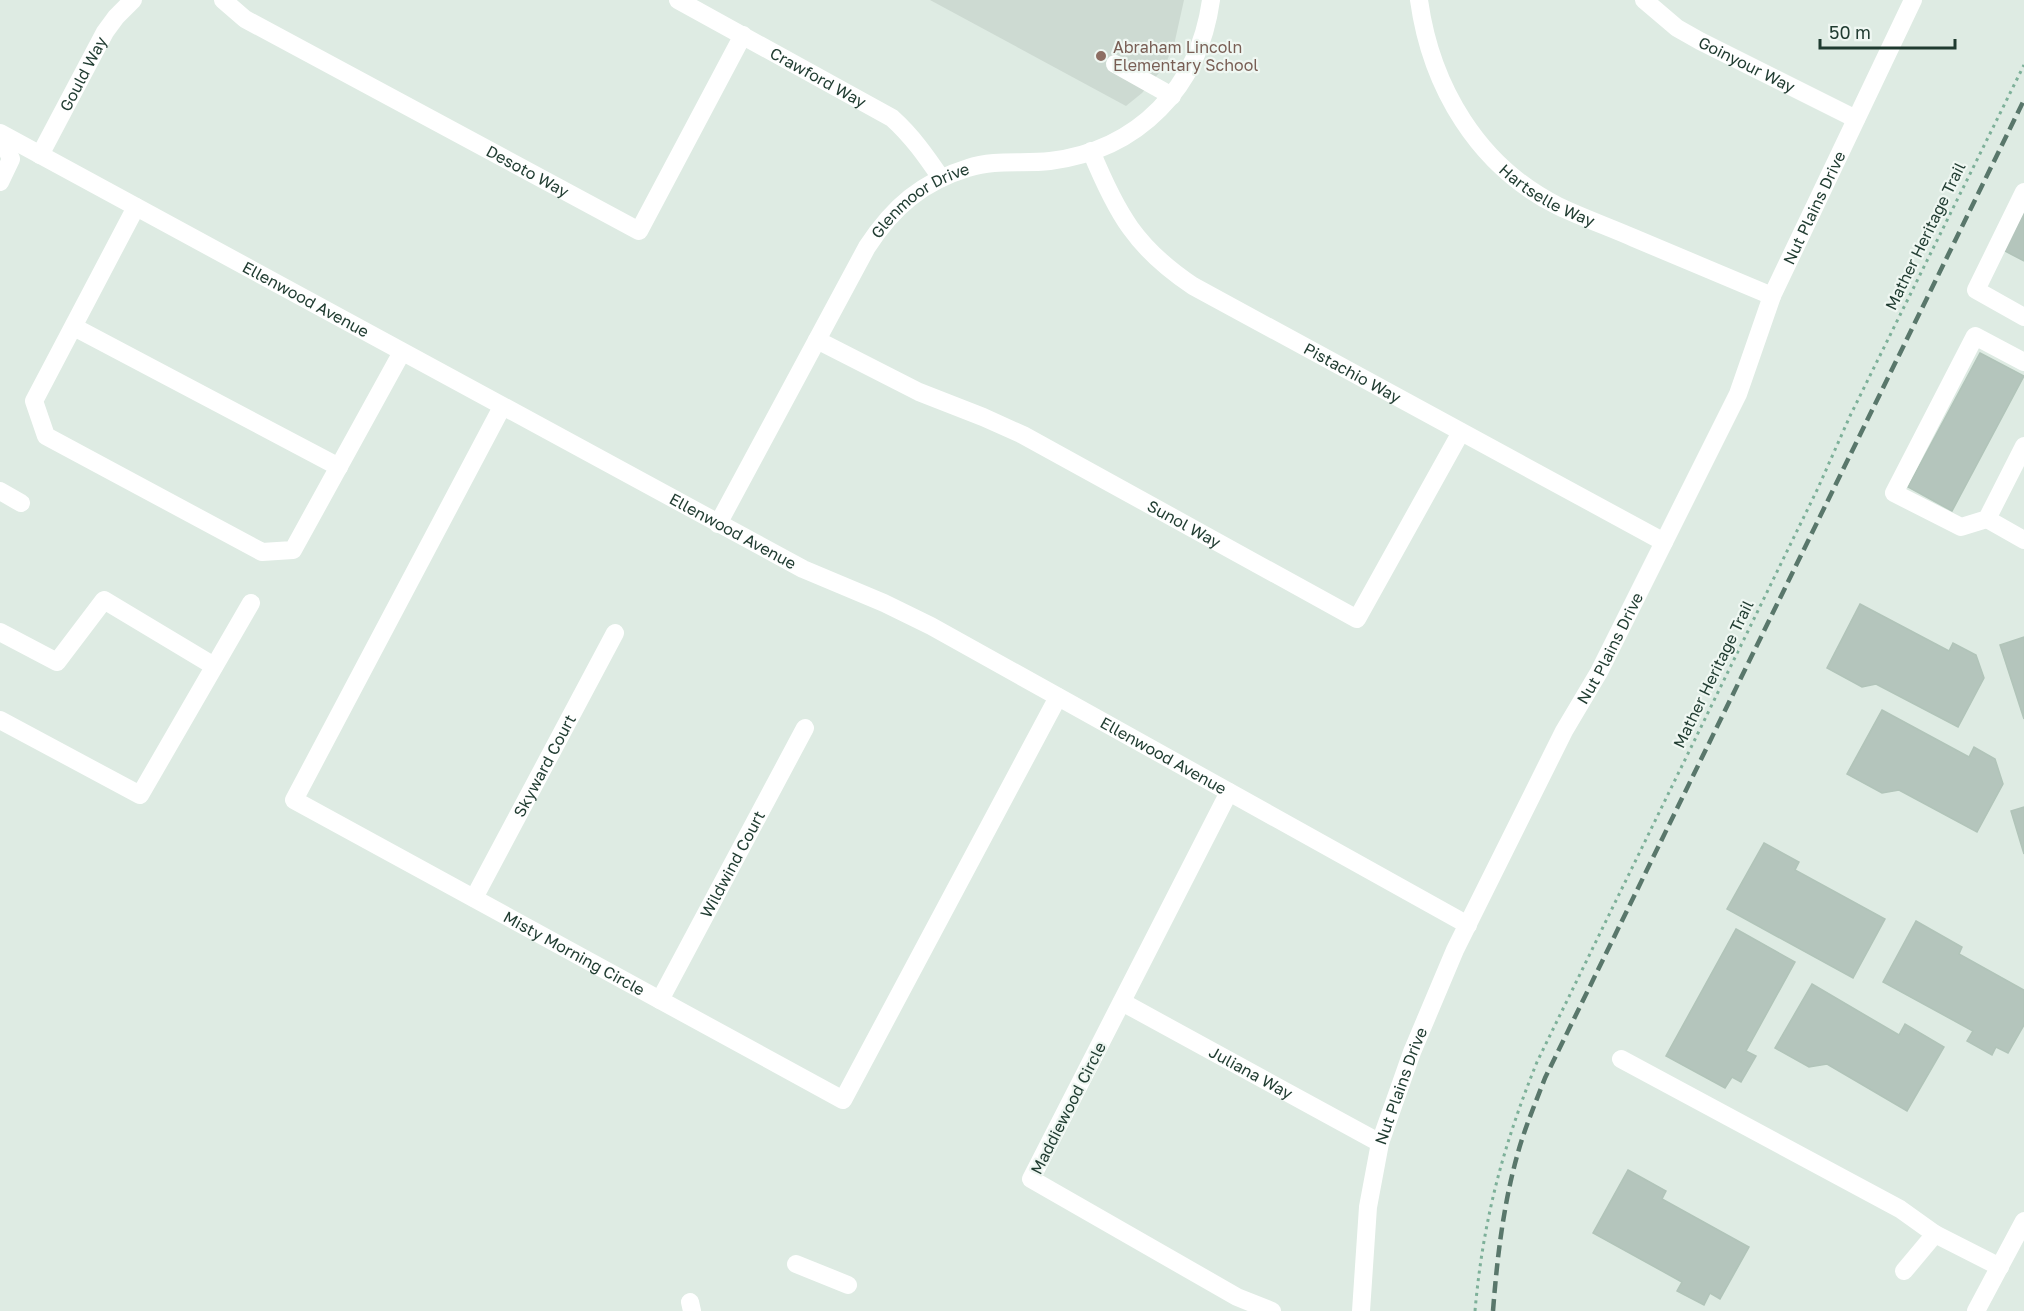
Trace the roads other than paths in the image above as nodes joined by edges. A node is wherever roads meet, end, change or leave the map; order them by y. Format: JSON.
{"nodes":[{"id":1,"x":133,"y":0,"type":"edge"},
{"id":2,"x":223,"y":0,"type":"edge"},
{"id":3,"x":678,"y":0,"type":"edge"},
{"id":4,"x":1211,"y":0,"type":"edge"},
{"id":5,"x":1419,"y":0,"type":"edge"},
{"id":6,"x":1644,"y":0,"type":"edge"},
{"id":7,"x":1913,"y":0,"type":"edge"},
{"id":8,"x":743,"y":35,"type":"junction"},
{"id":9,"x":1114,"y":64,"type":"dead end"},
{"id":10,"x":1172,"y":96,"type":"junction"},
{"id":11,"x":1856,"y":119,"type":"junction"},
{"id":12,"x":0,"y":133,"type":"edge"},
{"id":13,"x":0,"y":146,"type":"edge"},
{"id":14,"x":1091,"y":151,"type":"junction"},
{"id":15,"x":40,"y":155,"type":"junction"},
{"id":16,"x":941,"y":178,"type":"junction"},
{"id":17,"x":0,"y":182,"type":"edge"},
{"id":18,"x":2024,"y":192,"type":"edge"},
{"id":19,"x":136,"y":207,"type":"junction"},
{"id":20,"x":1772,"y":296,"type":"junction"},
{"id":21,"x":2024,"y":317,"type":"edge"},
{"id":22,"x":74,"y":327,"type":"junction"},
{"id":23,"x":817,"y":340,"type":"junction"},
{"id":24,"x":402,"y":352,"type":"junction"},
{"id":25,"x":2024,"y":362,"type":"edge"},
{"id":26,"x":502,"y":407,"type":"junction"},
{"id":27,"x":1461,"y":432,"type":"junction"},
{"id":28,"x":2024,"y":446,"type":"edge"},
{"id":29,"x":339,"y":467,"type":"junction"},
{"id":30,"x":0,"y":491,"type":"edge"},
{"id":31,"x":21,"y":503,"type":"dead end"},
{"id":32,"x":1987,"y":519,"type":"junction"},
{"id":33,"x":718,"y":524,"type":"junction"},
{"id":34,"x":2024,"y":540,"type":"edge"},
{"id":35,"x":1664,"y":542,"type":"junction"},
{"id":36,"x":251,"y":603,"type":"dead end"},
{"id":37,"x":0,"y":632,"type":"edge"},
{"id":38,"x":615,"y":633,"type":"dead end"},
{"id":39,"x":214,"y":666,"type":"junction"},
{"id":40,"x":1058,"y":697,"type":"junction"},
{"id":41,"x":0,"y":720,"type":"edge"},
{"id":42,"x":805,"y":728,"type":"dead end"},
{"id":43,"x":1229,"y":792,"type":"junction"},
{"id":44,"x":474,"y":898,"type":"junction"},
{"id":45,"x":1467,"y":925,"type":"junction"},
{"id":46,"x":660,"y":1000,"type":"junction"},
{"id":47,"x":1122,"y":1002,"type":"junction"},
{"id":48,"x":1621,"y":1059,"type":"dead end"},
{"id":49,"x":1380,"y":1143,"type":"junction"},
{"id":50,"x":2024,"y":1221,"type":"edge"},
{"id":51,"x":1935,"y":1234,"type":"junction"},
{"id":52,"x":796,"y":1264,"type":"dead end"},
{"id":53,"x":2000,"y":1267,"type":"junction"},
{"id":54,"x":1904,"y":1271,"type":"dead end"},
{"id":55,"x":848,"y":1285,"type":"dead end"},
{"id":56,"x":1272,"y":1311,"type":"edge"},
{"id":57,"x":1361,"y":1311,"type":"edge"},
{"id":58,"x":1976,"y":1311,"type":"edge"}],
"edges":[{"from":1,"to":15,"type":"street","name":"Gould Way"},
{"from":2,"to":8,"type":"street","name":"Desoto Way"},
{"from":3,"to":8,"type":"street","name":"Crawford Way"},
{"from":4,"to":10,"type":"street","name":"Glenmoor Drive"},
{"from":5,"to":20,"type":"street","name":"Hartselle Way"},
{"from":6,"to":11,"type":"street","name":"Goinyour Way"},
{"from":7,"to":11,"type":"street","name":"Nut Plains Drive"},
{"from":8,"to":16,"type":"street","name":"Crawford Way"},
{"from":9,"to":10,"type":"street"},
{"from":10,"to":14,"type":"street","name":"Glenmoor Drive"},
{"from":11,"to":20,"type":"street","name":"Nut Plains Drive"},
{"from":12,"to":15,"type":"street","name":"Ellenwood Avenue"},
{"from":13,"to":17,"type":"street"},
{"from":14,"to":16,"type":"street","name":"Glenmoor Drive"},
{"from":14,"to":27,"type":"street","name":"Pistachio Way"},
{"from":15,"to":19,"type":"street","name":"Ellenwood Avenue"},
{"from":16,"to":23,"type":"street","name":"Glenmoor Drive"},
{"from":18,"to":21,"type":"street"},
{"from":19,"to":22,"type":"street"},
{"from":19,"to":24,"type":"street","name":"Ellenwood Avenue"},
{"from":20,"to":35,"type":"street","name":"Nut Plains Drive"},
{"from":22,"to":29,"type":"street"},
{"from":22,"to":29,"type":"street"},
{"from":23,"to":27,"type":"street","name":"Sunol Way"},
{"from":23,"to":33,"type":"street","name":"Glenmoor Drive"},
{"from":24,"to":26,"type":"street","name":"Ellenwood Avenue"},
{"from":24,"to":29,"type":"street"},
{"from":25,"to":32,"type":"street"},
{"from":26,"to":33,"type":"street","name":"Ellenwood Avenue"},
{"from":26,"to":44,"type":"street","name":"Misty Morning Circle"},
{"from":27,"to":35,"type":"street","name":"Pistachio Way"},
{"from":28,"to":32,"type":"street"},
{"from":30,"to":31,"type":"street"},
{"from":32,"to":34,"type":"street"},
{"from":33,"to":40,"type":"street","name":"Ellenwood Avenue"},
{"from":35,"to":45,"type":"street","name":"Nut Plains Drive"},
{"from":36,"to":39,"type":"street"},
{"from":37,"to":39,"type":"street"},
{"from":38,"to":44,"type":"street","name":"Skyward Court"},
{"from":39,"to":41,"type":"street"},
{"from":40,"to":43,"type":"street","name":"Ellenwood Avenue"},
{"from":40,"to":46,"type":"street","name":"Misty Morning Circle"},
{"from":42,"to":46,"type":"street","name":"Wildwind Court"},
{"from":43,"to":45,"type":"street","name":"Ellenwood Avenue"},
{"from":43,"to":47,"type":"street","name":"Maddiewood Circle"},
{"from":44,"to":46,"type":"street","name":"Misty Morning Circle"},
{"from":45,"to":49,"type":"street","name":"Nut Plains Drive"},
{"from":47,"to":49,"type":"street","name":"Juliana Way"},
{"from":47,"to":56,"type":"street","name":"Maddiewood Circle"},
{"from":48,"to":51,"type":"street"},
{"from":49,"to":57,"type":"street","name":"Nut Plains Drive"},
{"from":50,"to":53,"type":"street"},
{"from":51,"to":53,"type":"street"},
{"from":51,"to":54,"type":"street"},
{"from":52,"to":55,"type":"street"},
{"from":53,"to":58,"type":"street"}]}
